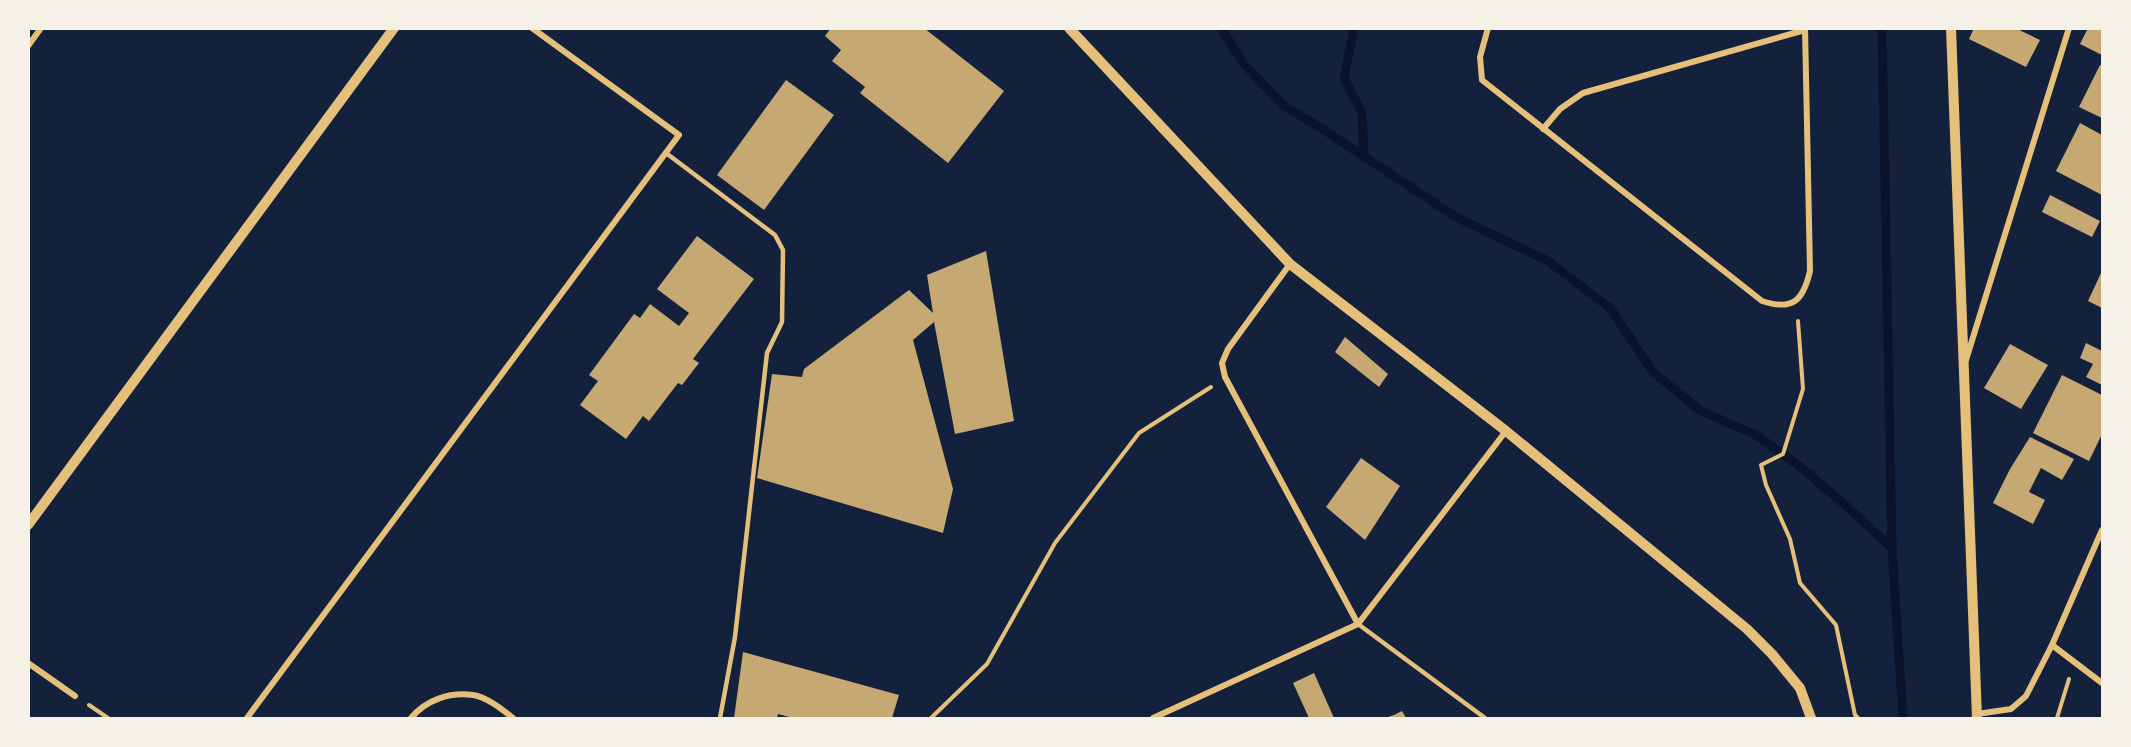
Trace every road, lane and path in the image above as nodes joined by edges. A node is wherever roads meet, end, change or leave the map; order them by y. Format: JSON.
{"nodes":[{"id":1,"x":41,"y":28,"type":"edge"},
{"id":2,"x":394,"y":28,"type":"edge"},
{"id":3,"x":532,"y":28,"type":"edge"},
{"id":4,"x":1069,"y":28,"type":"edge"},
{"id":5,"x":1488,"y":28,"type":"edge"},
{"id":6,"x":1951,"y":28,"type":"edge"},
{"id":7,"x":2069,"y":28,"type":"edge"},
{"id":8,"x":1804,"y":29,"type":"edge"},
{"id":9,"x":28,"y":46,"type":"edge"},
{"id":10,"x":1543,"y":129,"type":"junction"},
{"id":11,"x":666,"y":153,"type":"junction"},
{"id":12,"x":1290,"y":264,"type":"junction"},
{"id":13,"x":1797,"y":302,"type":"junction"},
{"id":14,"x":1963,"y":369,"type":"junction"},
{"id":15,"x":1225,"y":377,"type":"junction"},
{"id":16,"x":1506,"y":431,"type":"junction"},
{"id":17,"x":28,"y":525,"type":"edge"},
{"id":18,"x":2103,"y":530,"type":"edge"},
{"id":19,"x":1358,"y":624,"type":"junction"},
{"id":20,"x":2052,"y":645,"type":"junction"},
{"id":21,"x":2074,"y":662,"type":"junction"},
{"id":22,"x":28,"y":663,"type":"edge"},
{"id":23,"x":2103,"y":683,"type":"edge"},
{"id":24,"x":75,"y":696,"type":"dead end"},
{"id":25,"x":1977,"y":716,"type":"edge"},
{"id":26,"x":247,"y":718,"type":"edge"},
{"id":27,"x":411,"y":718,"type":"edge"},
{"id":28,"x":513,"y":718,"type":"edge"},
{"id":29,"x":720,"y":718,"type":"edge"},
{"id":30,"x":931,"y":718,"type":"edge"},
{"id":31,"x":1153,"y":718,"type":"edge"},
{"id":32,"x":1485,"y":718,"type":"edge"},
{"id":33,"x":1811,"y":718,"type":"edge"},
{"id":34,"x":1858,"y":718,"type":"edge"},
{"id":35,"x":2057,"y":718,"type":"edge"}],
"edges":[{"from":1,"to":9,"type":"street"},
{"from":2,"to":17,"type":"street"},
{"from":3,"to":11,"type":"street"},
{"from":4,"to":12,"type":"street"},
{"from":5,"to":10,"type":"street"},
{"from":6,"to":14,"type":"street"},
{"from":7,"to":14,"type":"street"},
{"from":8,"to":10,"type":"street"},
{"from":8,"to":13,"type":"street"},
{"from":10,"to":13,"type":"street"},
{"from":11,"to":26,"type":"street"},
{"from":11,"to":29,"type":"lane"},
{"from":12,"to":15,"type":"street"},
{"from":12,"to":16,"type":"street"},
{"from":13,"to":34,"type":"path"},
{"from":14,"to":25,"type":"street"},
{"from":15,"to":19,"type":"street"},
{"from":15,"to":30,"type":"path"},
{"from":16,"to":19,"type":"street"},
{"from":16,"to":33,"type":"street"},
{"from":18,"to":20,"type":"street"},
{"from":19,"to":31,"type":"street"},
{"from":19,"to":32,"type":"lane"},
{"from":20,"to":21,"type":"street"},
{"from":20,"to":25,"type":"street"},
{"from":21,"to":23,"type":"street"},
{"from":21,"to":35,"type":"path"},
{"from":22,"to":24,"type":"street"},
{"from":27,"to":28,"type":"street"}]}
